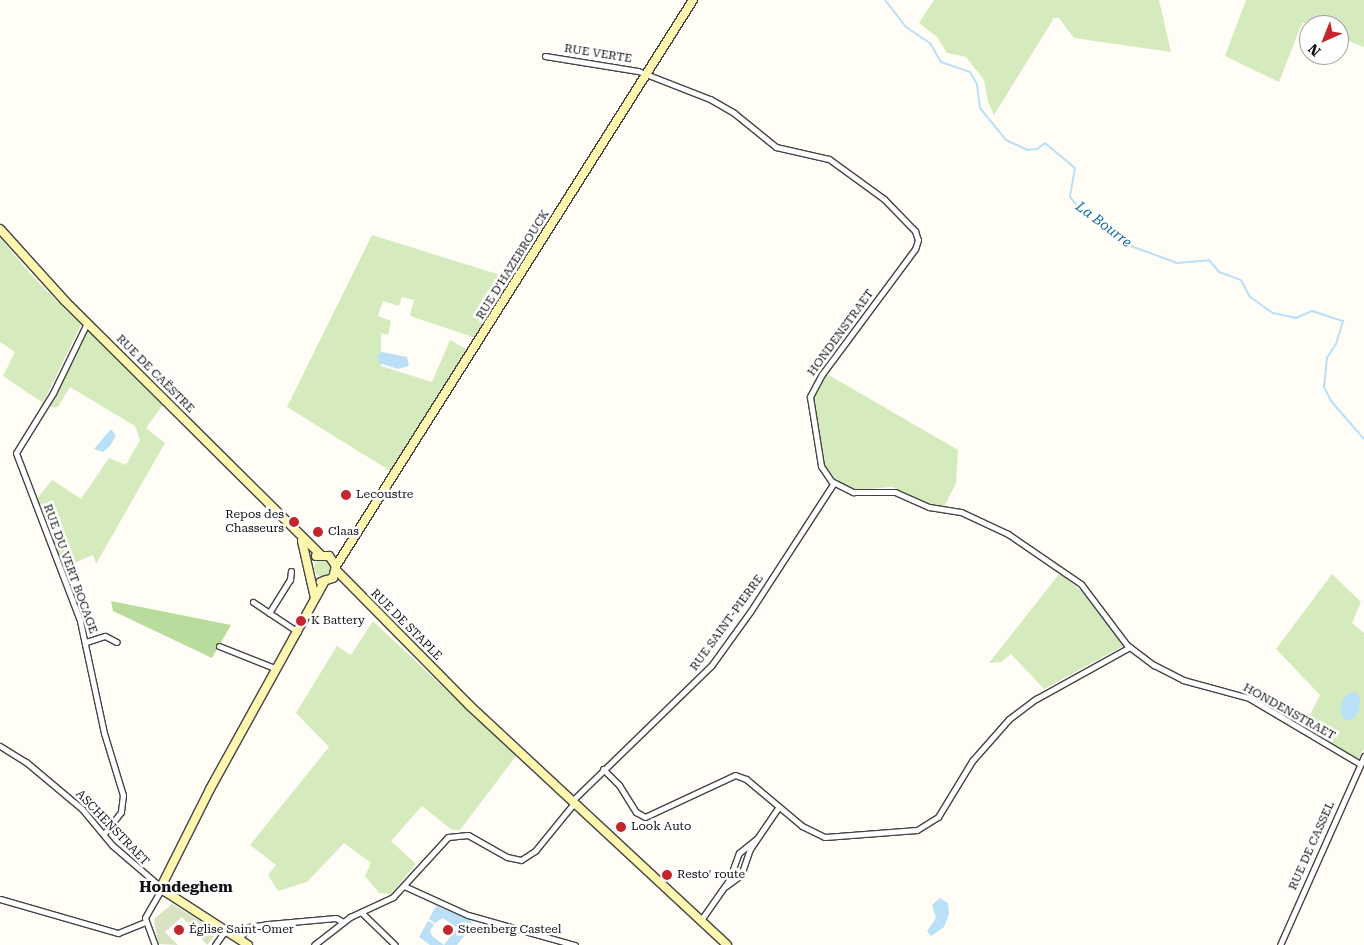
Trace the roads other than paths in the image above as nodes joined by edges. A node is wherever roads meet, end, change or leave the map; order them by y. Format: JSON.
{"nodes":[{"id":1,"x":693,"y":0,"type":"edge"},
{"id":2,"x":545,"y":56,"type":"dead end"},
{"id":3,"x":647,"y":73,"type":"junction"},
{"id":4,"x":0,"y":229,"type":"edge"},
{"id":5,"x":87,"y":323,"type":"junction"},
{"id":6,"x":833,"y":484,"type":"junction"},
{"id":7,"x":297,"y":533,"type":"junction"},
{"id":8,"x":320,"y":555,"type":"junction"},
{"id":9,"x":335,"y":565,"type":"junction"},
{"id":10,"x":310,"y":566,"type":"junction"},
{"id":11,"x":291,"y":571,"type":"dead end"},
{"id":12,"x":311,"y":575,"type":"junction"},
{"id":13,"x":327,"y":581,"type":"junction"},
{"id":14,"x":352,"y":587,"type":"junction"},
{"id":15,"x":253,"y":602,"type":"dead end"},
{"id":16,"x":312,"y":609,"type":"junction"},
{"id":17,"x":269,"y":613,"type":"junction"},
{"id":18,"x":298,"y":632,"type":"junction"},
{"id":19,"x":86,"y":642,"type":"junction"},
{"id":20,"x":117,"y":642,"type":"dead end"},
{"id":21,"x":219,"y":646,"type":"dead end"},
{"id":22,"x":1130,"y":647,"type":"junction"},
{"id":23,"x":277,"y":669,"type":"junction"},
{"id":24,"x":0,"y":746,"type":"edge"},
{"id":25,"x":1364,"y":756,"type":"edge"},
{"id":26,"x":1360,"y":764,"type":"junction"},
{"id":27,"x":603,"y":768,"type":"junction"},
{"id":28,"x":576,"y":802,"type":"junction"},
{"id":29,"x":778,"y":808,"type":"junction"},
{"id":30,"x":104,"y":834,"type":"junction"},
{"id":31,"x":756,"y":839,"type":"junction"},
{"id":32,"x":404,"y":886,"type":"junction"},
{"id":33,"x":726,"y":886,"type":"junction"},
{"id":34,"x":162,"y":888,"type":"junction"},
{"id":35,"x":0,"y":898,"type":"edge"},
{"id":36,"x":361,"y":912,"type":"junction"},
{"id":37,"x":701,"y":920,"type":"junction"},
{"id":38,"x":145,"y":922,"type":"junction"},
{"id":39,"x":343,"y":922,"type":"junction"},
{"id":40,"x":226,"y":929,"type":"junction"},
{"id":41,"x":239,"y":938,"type":"junction"},
{"id":42,"x":155,"y":945,"type":"edge"},
{"id":43,"x":215,"y":945,"type":"edge"},
{"id":44,"x":248,"y":945,"type":"edge"},
{"id":45,"x":314,"y":945,"type":"edge"},
{"id":46,"x":395,"y":945,"type":"edge"},
{"id":47,"x":575,"y":945,"type":"edge"},
{"id":48,"x":727,"y":945,"type":"edge"},
{"id":49,"x":1280,"y":945,"type":"edge"}],
"edges":[{"from":1,"to":3,"type":"street","name":"RUE D'HAZEBROUCK"},
{"from":2,"to":3,"type":"street","name":"RUE VERTE"},
{"from":3,"to":6,"type":"street","name":"HONDENSTRAET"},
{"from":3,"to":9,"type":"street","name":"RUE D'HAZEBROUCK"},
{"from":4,"to":5,"type":"street","name":"RUE DE CAËSTRE"},
{"from":5,"to":7,"type":"street","name":"RUE DE CAËSTRE"},
{"from":5,"to":19,"type":"street","name":"RUE DU VERT BOCAGE"},
{"from":6,"to":22,"type":"street","name":"HONDENSTRAET"},
{"from":6,"to":27,"type":"street","name":"RUE SAINT-PIERRE"},
{"from":7,"to":8,"type":"street","name":"RUE DE CAËSTRE"},
{"from":7,"to":10,"type":"street","name":"RUE DE CAËSTRE"},
{"from":8,"to":9,"type":"street"},
{"from":8,"to":10,"type":"street"},
{"from":9,"to":13,"type":"street","name":"RUE D'HAZEBROUCK"},
{"from":9,"to":14,"type":"street","name":"RUE DE STAPLE"},
{"from":10,"to":12,"type":"street","name":"RUE DE CAËSTRE"},
{"from":11,"to":17,"type":"street"},
{"from":12,"to":13,"type":"street","name":"RUE DE STAPLE"},
{"from":12,"to":16,"type":"street","name":"RUE DE CAËSTRE"},
{"from":13,"to":14,"type":"street","name":"RUE DE STAPLE"},
{"from":13,"to":16,"type":"street","name":"RUE D'HAZEBROUCK"},
{"from":14,"to":28,"type":"street","name":"RUE DE STAPLE"},
{"from":15,"to":17,"type":"street"},
{"from":16,"to":18,"type":"street","name":"RUE D'HAZEBROUCK"},
{"from":17,"to":18,"type":"street"},
{"from":18,"to":23,"type":"street","name":"RUE D'HAZEBROUCK"},
{"from":19,"to":20,"type":"street"},
{"from":19,"to":30,"type":"street","name":"RUE DU VERT BOCAGE"},
{"from":21,"to":23,"type":"street"},
{"from":22,"to":26,"type":"street","name":"HONDENSTRAET"},
{"from":22,"to":29,"type":"street"},
{"from":23,"to":34,"type":"street","name":"RUE D'HAZEBROUCK"},
{"from":24,"to":30,"type":"street","name":"ASCHENSTRAET"},
{"from":25,"to":26,"type":"street","name":"RUE DE CASSEL"},
{"from":26,"to":49,"type":"street","name":"RUE DE CASSEL"},
{"from":27,"to":28,"type":"street","name":"RUE SAINT-PIERRE"},
{"from":27,"to":29,"type":"street"},
{"from":28,"to":32,"type":"street","name":"RUE SAINT-PIERRE"},
{"from":28,"to":37,"type":"street","name":"RUE DE STAPLE"},
{"from":29,"to":31,"type":"street"},
{"from":30,"to":34,"type":"street","name":"ASCHENSTRAET"},
{"from":31,"to":33,"type":"street"},
{"from":31,"to":33,"type":"street"},
{"from":32,"to":36,"type":"street","name":"RUE SAINT-PIERRE"},
{"from":32,"to":47,"type":"street"},
{"from":33,"to":37,"type":"street"},
{"from":34,"to":38,"type":"street"},
{"from":34,"to":40,"type":"street"},
{"from":35,"to":38,"type":"street"},
{"from":36,"to":39,"type":"street","name":"RUE SAINT-PIERRE"},
{"from":36,"to":46,"type":"street"},
{"from":37,"to":48,"type":"street","name":"RUE DE STAPLE"},
{"from":38,"to":42,"type":"street"},
{"from":39,"to":41,"type":"street"},
{"from":39,"to":45,"type":"street","name":"RUE SAINT-PIERRE"},
{"from":40,"to":41,"type":"street"},
{"from":40,"to":43,"type":"street"},
{"from":41,"to":44,"type":"street"}]}
